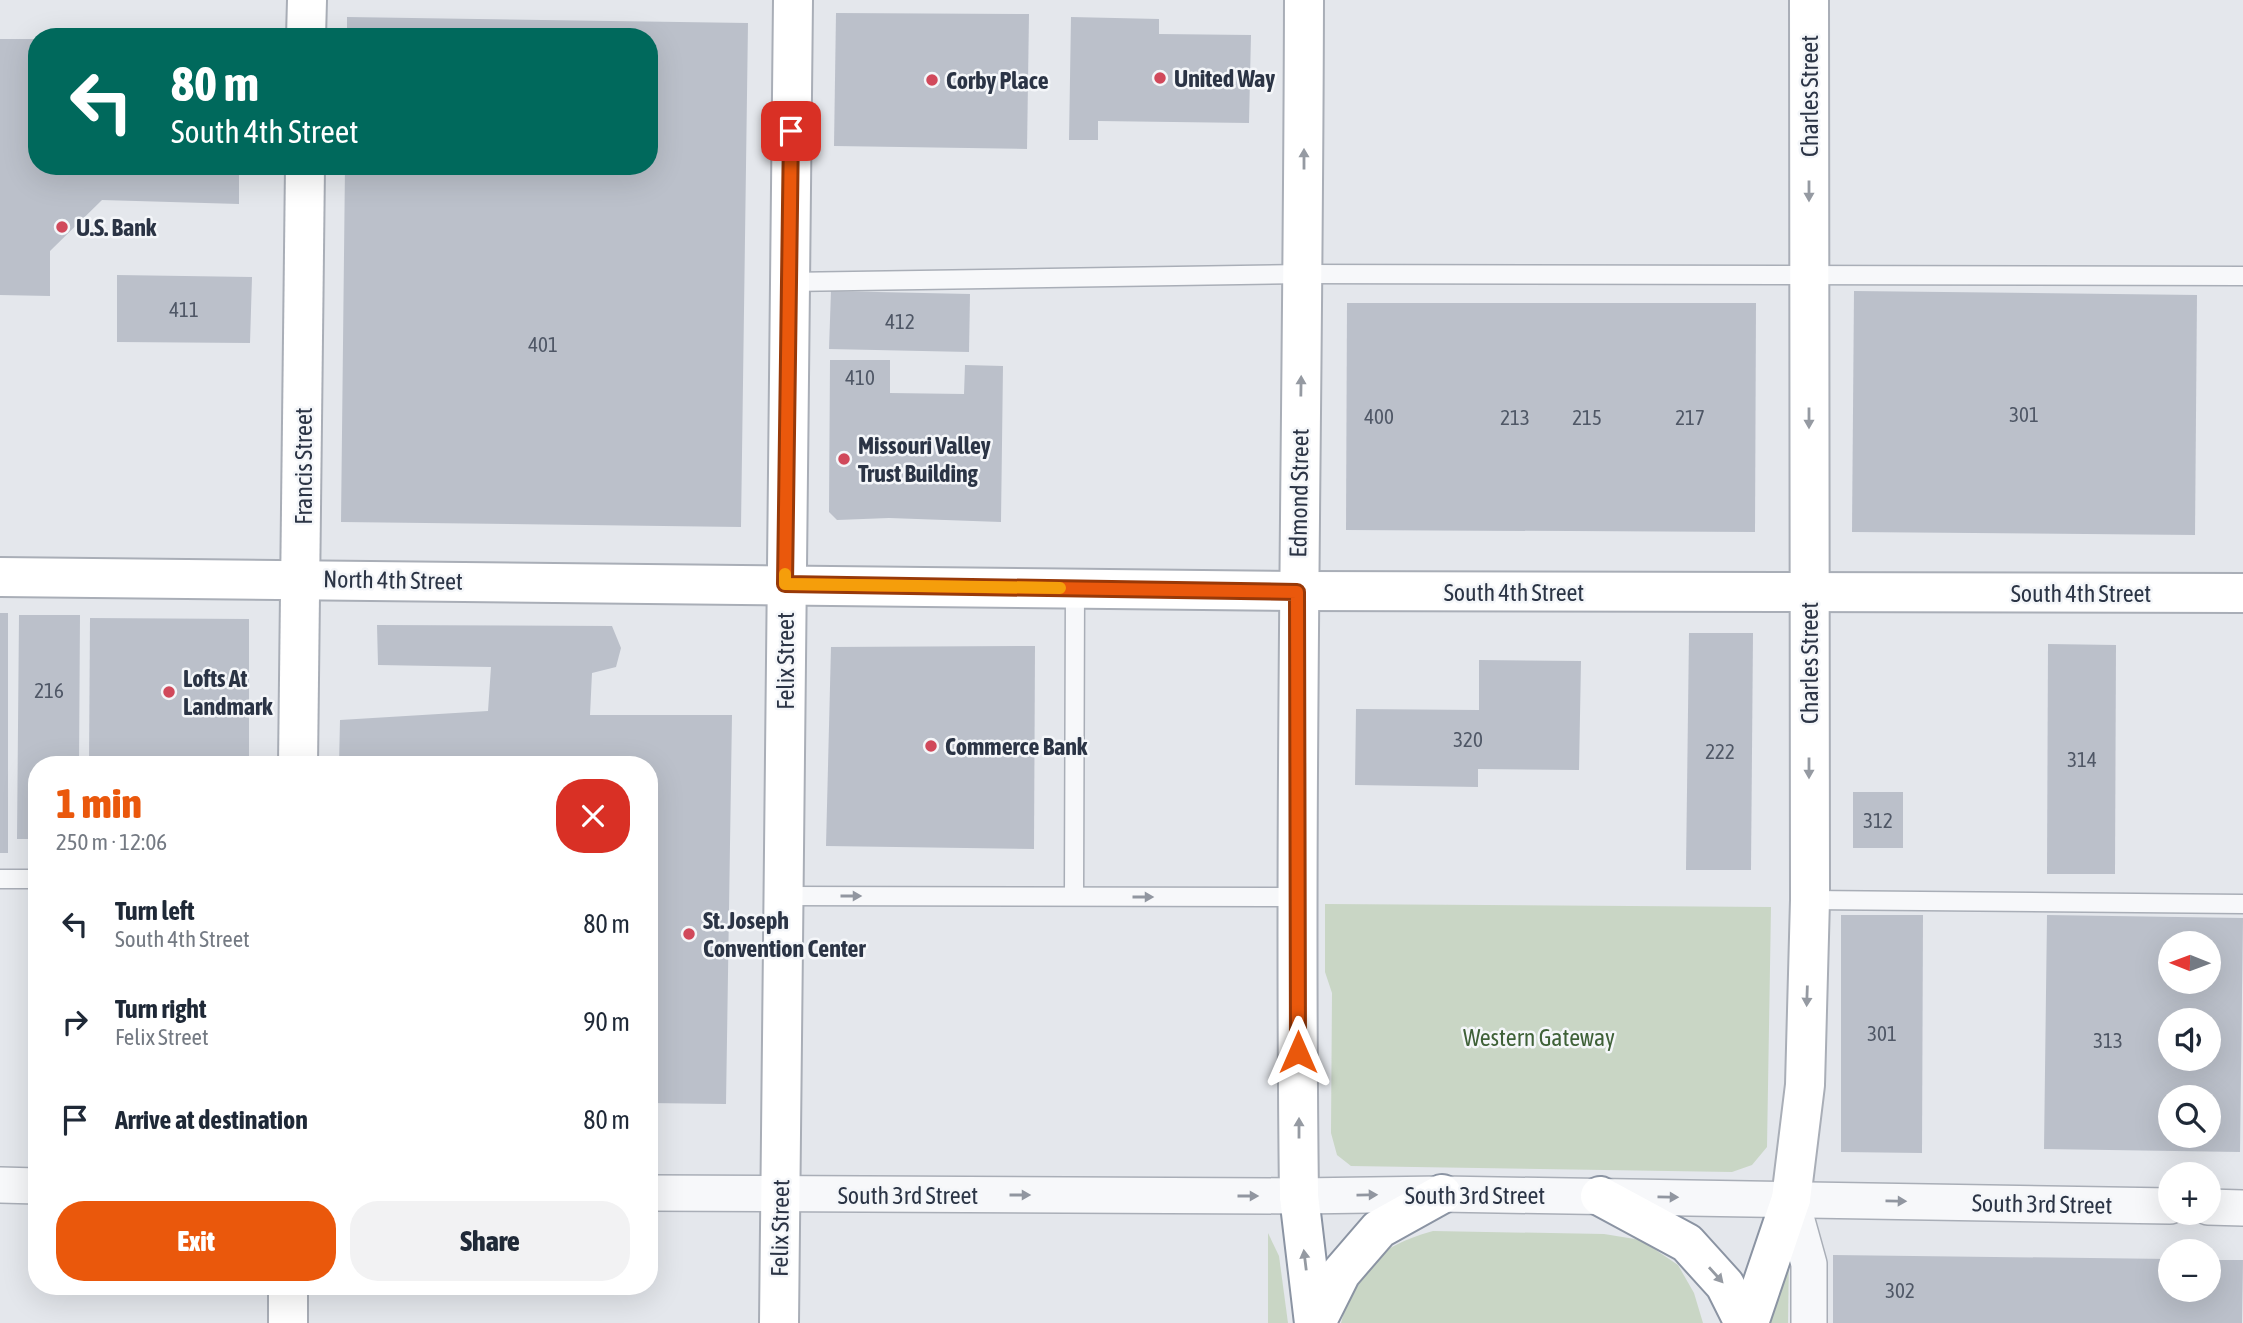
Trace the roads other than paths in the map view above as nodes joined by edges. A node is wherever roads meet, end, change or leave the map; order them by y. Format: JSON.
{"nodes":[{"id":1,"x":307,"y":0,"type":"edge"},
{"id":2,"x":793,"y":0,"type":"edge"},
{"id":3,"x":1304,"y":0,"type":"edge"},
{"id":4,"x":1809,"y":0,"type":"edge"},
{"id":5,"x":306,"y":28,"type":"edge"},
{"id":6,"x":305,"y":175,"type":"edge"},
{"id":7,"x":1303,"y":274,"type":"junction"},
{"id":8,"x":1809,"y":276,"type":"junction"},
{"id":9,"x":2243,"y":276,"type":"edge"},
{"id":10,"x":788,"y":282,"type":"junction"},
{"id":11,"x":0,"y":577,"type":"edge"},
{"id":12,"x":302,"y":579,"type":"junction"},
{"id":13,"x":785,"y":584,"type":"junction"},
{"id":14,"x":1075,"y":589,"type":"junction"},
{"id":15,"x":1297,"y":592,"type":"junction"},
{"id":16,"x":1809,"y":593,"type":"junction"},
{"id":17,"x":2243,"y":593,"type":"edge"},
{"id":18,"x":298,"y":756,"type":"edge"},
{"id":19,"x":0,"y":879,"type":"edge"},
{"id":20,"x":28,"y":879,"type":"edge"},
{"id":21,"x":783,"y":896,"type":"junction"},
{"id":22,"x":1074,"y":897,"type":"junction"},
{"id":23,"x":1298,"y":897,"type":"junction"},
{"id":24,"x":1810,"y":900,"type":"junction"},
{"id":25,"x":2243,"y":904,"type":"edge"},
{"id":26,"x":0,"y":1185,"type":"edge"},
{"id":27,"x":28,"y":1186,"type":"edge"},
{"id":28,"x":658,"y":1193,"type":"edge"},
{"id":29,"x":1442,"y":1194,"type":"junction"},
{"id":30,"x":781,"y":1195,"type":"junction"},
{"id":31,"x":1299,"y":1196,"type":"junction"},
{"id":32,"x":1600,"y":1196,"type":"junction"},
{"id":33,"x":1791,"y":1199,"type":"junction"},
{"id":34,"x":2158,"y":1206,"type":"edge"},
{"id":35,"x":2221,"y":1207,"type":"edge"},
{"id":36,"x":2243,"y":1208,"type":"edge"},
{"id":37,"x":288,"y":1295,"type":"edge"},
{"id":38,"x":288,"y":1323,"type":"edge"},
{"id":39,"x":779,"y":1323,"type":"edge"},
{"id":40,"x":1315,"y":1323,"type":"edge"},
{"id":41,"x":1746,"y":1323,"type":"edge"},
{"id":42,"x":1809,"y":1323,"type":"edge"}],
"edges":[{"from":1,"to":5,"type":"main road"},
{"from":2,"to":10,"type":"main road","name":"Felix Street"},
{"from":7,"to":3,"type":"main road","name":"Edmond Street","one_way":true},
{"from":4,"to":8,"type":"main road","name":"Charles Street","one_way":true},
{"from":6,"to":12,"type":"main road","name":"Francis Street"},
{"from":7,"to":8,"type":"lane"},
{"from":7,"to":10,"type":"lane"},
{"from":15,"to":7,"type":"main road","name":"Edmond Street","one_way":true},
{"from":8,"to":9,"type":"lane"},
{"from":8,"to":16,"type":"main road","name":"Charles Street","one_way":true},
{"from":10,"to":13,"type":"main road","name":"Felix Street"},
{"from":11,"to":12,"type":"main road","name":"North 4th Street"},
{"from":12,"to":13,"type":"main road","name":"North 4th Street"},
{"from":12,"to":18,"type":"main road","name":"Francis Street"},
{"from":13,"to":14,"type":"main road","name":"South 4th Street"},
{"from":13,"to":21,"type":"main road","name":"Felix Street"},
{"from":14,"to":15,"type":"main road","name":"South 4th Street"},
{"from":14,"to":22,"type":"lane"},
{"from":15,"to":16,"type":"main road","name":"South 4th Street"},
{"from":15,"to":23,"type":"main road","name":"Edmond Street"},
{"from":16,"to":17,"type":"main road","name":"South 4th Street"},
{"from":16,"to":24,"type":"main road","name":"Charles Street","one_way":true},
{"from":19,"to":20,"type":"lane"},
{"from":21,"to":22,"type":"lane","one_way":true},
{"from":21,"to":30,"type":"main road","name":"Felix Street"},
{"from":22,"to":23,"type":"lane","one_way":true},
{"from":31,"to":23,"type":"main road","name":"Edmond Street","one_way":true},
{"from":24,"to":25,"type":"lane"},
{"from":24,"to":33,"type":"main road","name":"Charles Street","one_way":true},
{"from":26,"to":27,"type":"street"},
{"from":28,"to":30,"type":"street","name":"South 3rd Street"},
{"from":31,"to":29,"type":"street","name":"South 3rd Street","one_way":true},
{"from":29,"to":32,"type":"street","name":"South 3rd Street"},
{"from":29,"to":40,"type":"main road"},
{"from":30,"to":31,"type":"street","name":"South 3rd Street","one_way":true},
{"from":30,"to":39,"type":"main road","name":"Felix Street"},
{"from":40,"to":31,"type":"main road","name":"Edmond Street","one_way":true},
{"from":32,"to":33,"type":"street","name":"South 3rd Street","one_way":true},
{"from":32,"to":41,"type":"main road","one_way":true},
{"from":33,"to":34,"type":"street","name":"South 3rd Street","one_way":true},
{"from":33,"to":41,"type":"main road"},
{"from":33,"to":42,"type":"street","name":"Charles Street"},
{"from":35,"to":36,"type":"street"},
{"from":37,"to":38,"type":"main road"}]}
